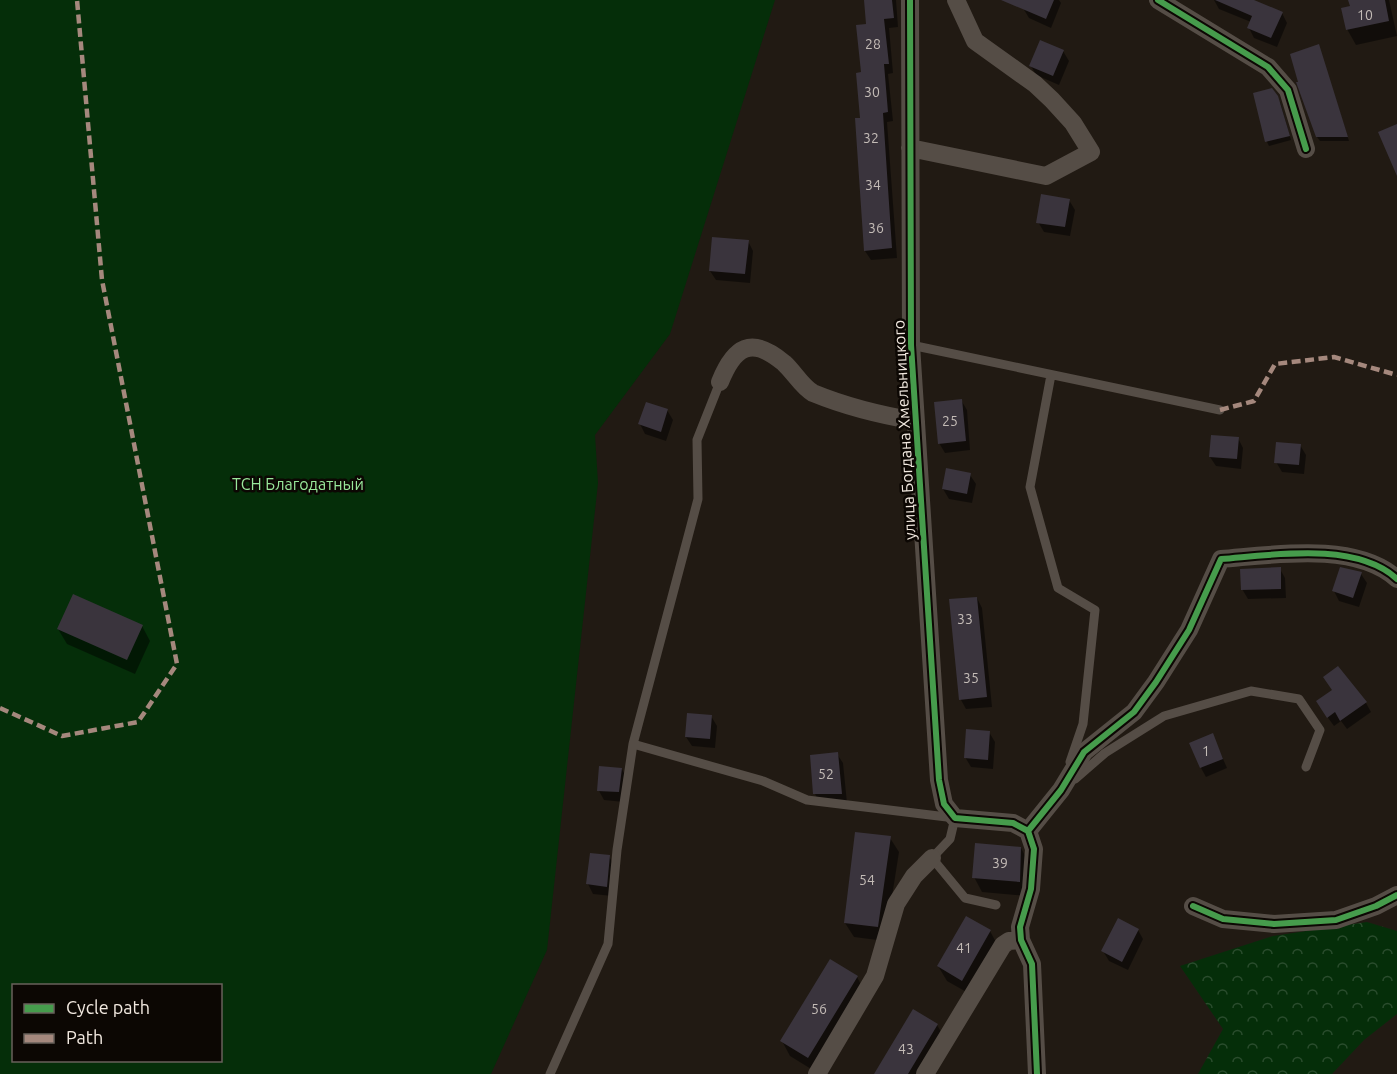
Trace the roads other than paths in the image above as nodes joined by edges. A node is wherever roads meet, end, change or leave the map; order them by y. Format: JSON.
{"nodes":[{"id":1,"x":910,"y":0,"type":"edge"},
{"id":2,"x":956,"y":0,"type":"edge"},
{"id":3,"x":1158,"y":0,"type":"edge"},
{"id":4,"x":910,"y":148,"type":"junction"},
{"id":5,"x":1306,"y":149,"type":"dead end"},
{"id":6,"x":911,"y":345,"type":"junction"},
{"id":7,"x":1051,"y":375,"type":"junction"},
{"id":8,"x":720,"y":382,"type":"joint"},
{"id":9,"x":1221,"y":410,"type":"dead end"},
{"id":10,"x":916,"y":421,"type":"junction"},
{"id":11,"x":1397,"y":579,"type":"edge"},
{"id":12,"x":633,"y":744,"type":"junction"},
{"id":13,"x":1306,"y":767,"type":"dead end"},
{"id":14,"x":1061,"y":790,"type":"junction"},
{"id":15,"x":955,"y":818,"type":"junction"},
{"id":16,"x":1028,"y":831,"type":"junction"},
{"id":17,"x":932,"y":858,"type":"junction"},
{"id":18,"x":1397,"y":895,"type":"edge"},
{"id":19,"x":996,"y":905,"type":"dead end"},
{"id":20,"x":1193,"y":906,"type":"dead end"},
{"id":21,"x":1021,"y":940,"type":"junction"},
{"id":22,"x":550,"y":1074,"type":"edge"},
{"id":23,"x":817,"y":1074,"type":"edge"},
{"id":24,"x":925,"y":1074,"type":"edge"},
{"id":25,"x":1037,"y":1074,"type":"edge"}],
"edges":[{"from":1,"to":4,"type":"street","name":"улица Богдана Хмельницкого"},
{"from":2,"to":4,"type":"street"},
{"from":3,"to":5,"type":"street"},
{"from":4,"to":6,"type":"street","name":"улица Богдана Хмельницкого"},
{"from":6,"to":7,"type":"lane"},
{"from":6,"to":10,"type":"street","name":"улица Богдана Хмельницкого"},
{"from":7,"to":9,"type":"lane"},
{"from":7,"to":14,"type":"lane"},
{"from":8,"to":10,"type":"street"},
{"from":8,"to":12,"type":"lane"},
{"from":10,"to":15,"type":"street","name":"улица Богдана Хмельницкого"},
{"from":11,"to":14,"type":"street"},
{"from":12,"to":15,"type":"lane"},
{"from":12,"to":22,"type":"lane"},
{"from":13,"to":14,"type":"lane"},
{"from":14,"to":16,"type":"street"},
{"from":15,"to":16,"type":"street"},
{"from":15,"to":17,"type":"lane"},
{"from":16,"to":21,"type":"street"},
{"from":17,"to":19,"type":"lane"},
{"from":17,"to":23,"type":"street"},
{"from":18,"to":20,"type":"street"},
{"from":21,"to":24,"type":"street"},
{"from":21,"to":25,"type":"street"}]}
